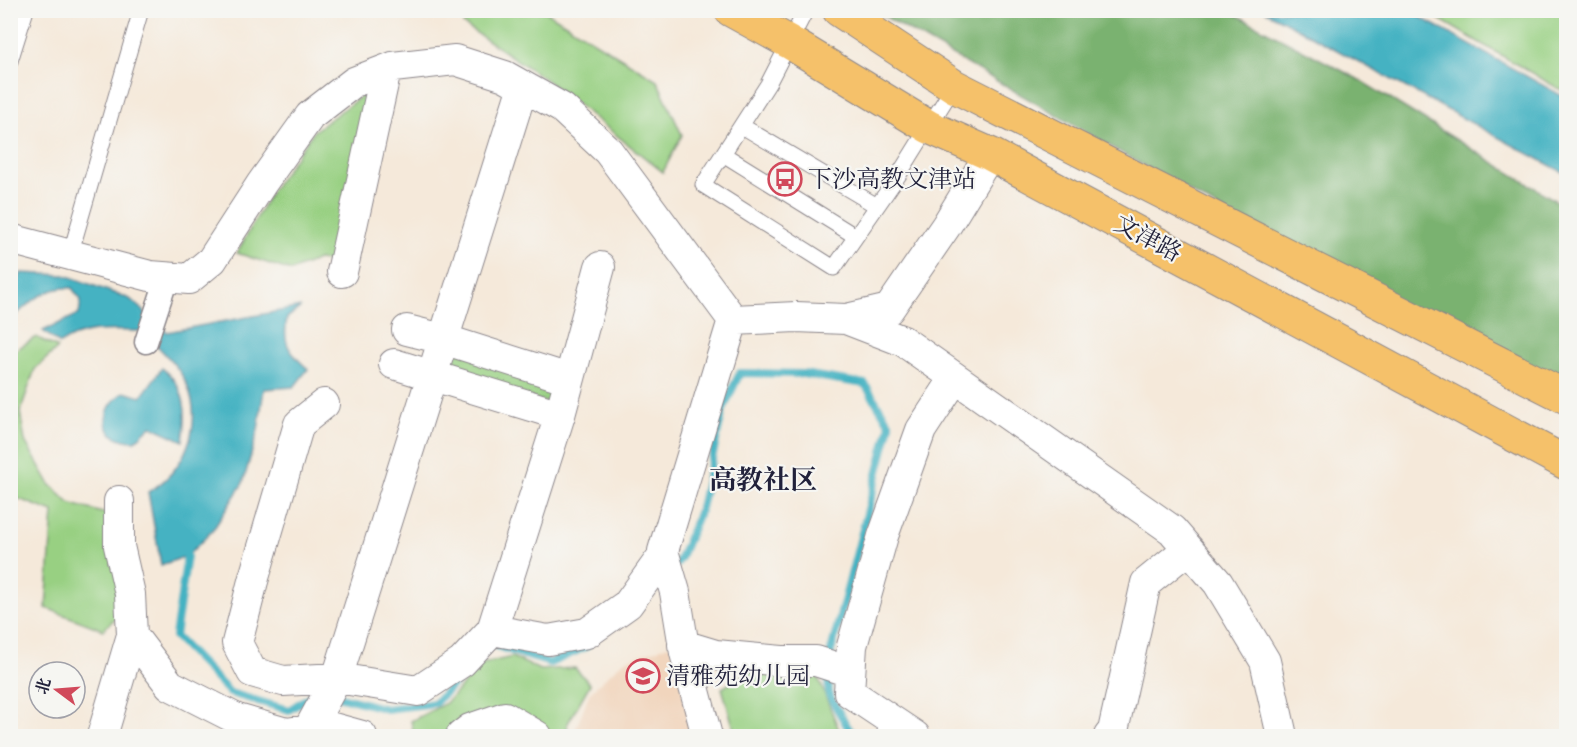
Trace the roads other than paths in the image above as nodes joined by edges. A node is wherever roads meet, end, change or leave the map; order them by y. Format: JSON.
{"nodes":[{"id":1,"x":26,"y":10,"type":"edge"},
{"id":2,"x":141,"y":10,"type":"edge"},
{"id":3,"x":731,"y":10,"type":"edge"},
{"id":4,"x":806,"y":10,"type":"edge"},
{"id":5,"x":839,"y":10,"type":"edge"},
{"id":6,"x":789,"y":42,"type":"junction"},
{"id":7,"x":10,"y":61,"type":"edge"},
{"id":8,"x":386,"y":70,"type":"junction"},
{"id":9,"x":523,"y":86,"type":"junction"},
{"id":10,"x":954,"y":86,"type":"junction"},
{"id":11,"x":742,"y":126,"type":"junction"},
{"id":12,"x":929,"y":126,"type":"junction"},
{"id":13,"x":723,"y":154,"type":"junction"},
{"id":14,"x":990,"y":154,"type":"junction"},
{"id":15,"x":877,"y":206,"type":"junction"},
{"id":16,"x":855,"y":236,"type":"junction"},
{"id":17,"x":10,"y":239,"type":"edge"},
{"id":18,"x":70,"y":255,"type":"junction"},
{"id":19,"x":600,"y":267,"type":"dead end"},
{"id":20,"x":342,"y":272,"type":"dead end"},
{"id":21,"x":167,"y":278,"type":"junction"},
{"id":22,"x":846,"y":319,"type":"junction"},
{"id":23,"x":733,"y":320,"type":"junction"},
{"id":24,"x":407,"y":330,"type":"dead end"},
{"id":25,"x":443,"y":339,"type":"junction"},
{"id":26,"x":146,"y":342,"type":"dead end"},
{"id":27,"x":394,"y":364,"type":"dead end"},
{"id":28,"x":432,"y":375,"type":"junction"},
{"id":29,"x":955,"y":378,"type":"junction"},
{"id":30,"x":569,"y":379,"type":"junction"},
{"id":31,"x":1566,"y":397,"type":"edge"},
{"id":32,"x":324,"y":404,"type":"dead end"},
{"id":33,"x":560,"y":415,"type":"junction"},
{"id":34,"x":1566,"y":463,"type":"edge"},
{"id":35,"x":119,"y":501,"type":"dead end"},
{"id":36,"x":1188,"y":549,"type":"junction"},
{"id":37,"x":664,"y":554,"type":"junction"},
{"id":38,"x":492,"y":630,"type":"junction"},
{"id":39,"x":132,"y":635,"type":"junction"},
{"id":40,"x":683,"y":645,"type":"junction"},
{"id":41,"x":838,"y":668,"type":"junction"},
{"id":42,"x":337,"y":678,"type":"junction"},
{"id":43,"x":310,"y":725,"type":"edge"},
{"id":44,"x":102,"y":736,"type":"edge"},
{"id":45,"x":362,"y":736,"type":"edge"},
{"id":46,"x":461,"y":736,"type":"edge"},
{"id":47,"x":537,"y":736,"type":"edge"},
{"id":48,"x":707,"y":736,"type":"edge"},
{"id":49,"x":915,"y":736,"type":"edge"},
{"id":50,"x":1109,"y":736,"type":"edge"},
{"id":51,"x":1282,"y":736,"type":"edge"}],
"edges":[{"from":1,"to":7,"type":"lane"},
{"from":2,"to":18,"type":"lane"},
{"from":3,"to":6,"type":"main road","name":"文津路"},
{"from":4,"to":6,"type":"lane"},
{"from":5,"to":10,"type":"main road","name":"文津路"},
{"from":6,"to":11,"type":"lane"},
{"from":6,"to":12,"type":"main road","name":"文津路"},
{"from":8,"to":9,"type":"street"},
{"from":8,"to":20,"type":"street"},
{"from":8,"to":21,"type":"street"},
{"from":9,"to":23,"type":"street"},
{"from":9,"to":25,"type":"street"},
{"from":10,"to":12,"type":"lane"},
{"from":10,"to":31,"type":"main road","name":"文津路"},
{"from":11,"to":13,"type":"lane"},
{"from":11,"to":15,"type":"lane"},
{"from":12,"to":14,"type":"main road","name":"文津路"},
{"from":12,"to":15,"type":"lane"},
{"from":13,"to":16,"type":"lane"},
{"from":13,"to":16,"type":"lane"},
{"from":14,"to":22,"type":"street"},
{"from":14,"to":34,"type":"main road","name":"文津路"},
{"from":15,"to":16,"type":"lane"},
{"from":17,"to":18,"type":"street"},
{"from":18,"to":21,"type":"street"},
{"from":19,"to":30,"type":"street"},
{"from":21,"to":26,"type":"street"},
{"from":22,"to":23,"type":"street"},
{"from":22,"to":29,"type":"street"},
{"from":23,"to":37,"type":"street"},
{"from":24,"to":25,"type":"street"},
{"from":25,"to":28,"type":"street"},
{"from":25,"to":30,"type":"street"},
{"from":27,"to":28,"type":"street"},
{"from":28,"to":33,"type":"street"},
{"from":28,"to":42,"type":"street"},
{"from":29,"to":36,"type":"street"},
{"from":29,"to":41,"type":"street"},
{"from":30,"to":33,"type":"street"},
{"from":32,"to":42,"type":"street"},
{"from":33,"to":38,"type":"street"},
{"from":35,"to":39,"type":"street"},
{"from":36,"to":50,"type":"street"},
{"from":36,"to":51,"type":"street"},
{"from":37,"to":38,"type":"street"},
{"from":37,"to":40,"type":"street"},
{"from":38,"to":42,"type":"street"},
{"from":39,"to":43,"type":"street"},
{"from":39,"to":44,"type":"street"},
{"from":40,"to":41,"type":"street"},
{"from":40,"to":48,"type":"street"},
{"from":41,"to":49,"type":"street"},
{"from":42,"to":43,"type":"street"},
{"from":43,"to":45,"type":"street"},
{"from":46,"to":47,"type":"street"}]}
